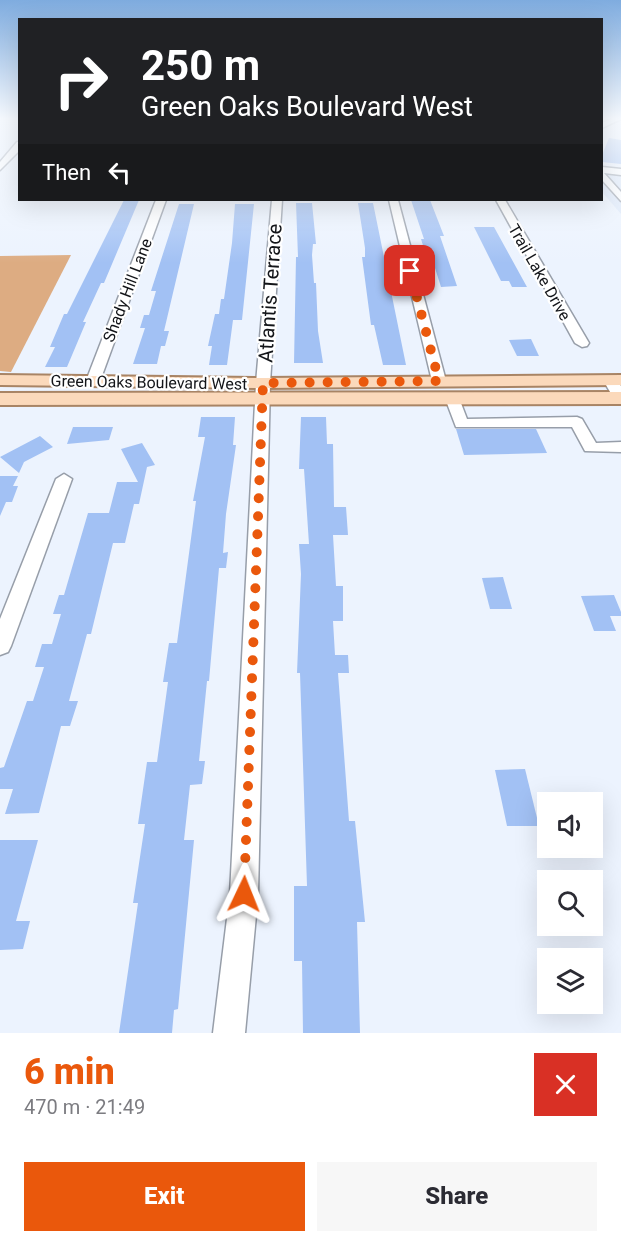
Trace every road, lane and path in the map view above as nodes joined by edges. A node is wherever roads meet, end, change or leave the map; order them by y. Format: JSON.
{"nodes":[{"id":1,"x":620,"y":172,"type":"edge"},
{"id":2,"x":603,"y":175,"type":"edge"},
{"id":3,"x":603,"y":176,"type":"edge"},
{"id":4,"x":603,"y":176,"type":"edge"},
{"id":5,"x":621,"y":186,"type":"edge"},
{"id":6,"x":621,"y":198,"type":"edge"},
{"id":7,"x":161,"y":201,"type":"edge"},
{"id":8,"x":277,"y":201,"type":"edge"},
{"id":9,"x":393,"y":201,"type":"edge"},
{"id":10,"x":501,"y":201,"type":"edge"},
{"id":11,"x":582,"y":343,"type":"dead end"},
{"id":12,"x":0,"y":380,"type":"edge"},
{"id":13,"x":615,"y":380,"type":"edge"},
{"id":14,"x":93,"y":381,"type":"junction"},
{"id":15,"x":439,"y":381,"type":"junction"},
{"id":16,"x":263,"y":391,"type":"junction"},
{"id":17,"x":452,"y":398,"type":"junction"},
{"id":18,"x":621,"y":398,"type":"edge"},
{"id":19,"x":0,"y":399,"type":"edge"},
{"id":20,"x":621,"y":447,"type":"edge"},
{"id":21,"x":64,"y":478,"type":"dead end"},
{"id":22,"x":0,"y":645,"type":"edge"},
{"id":23,"x":229,"y":1033,"type":"edge"}],
"edges":[{"from":1,"to":2,"type":"street"},
{"from":3,"to":5,"type":"street"},
{"from":4,"to":6,"type":"street"},
{"from":7,"to":14,"type":"street","name":"Shady Hill Lane"},
{"from":8,"to":16,"type":"street","name":"Atlantis Terrace"},
{"from":9,"to":15,"type":"street"},
{"from":10,"to":11,"type":"street","name":"Trail Lake Drive"},
{"from":12,"to":14,"type":"main road","name":"Green Oaks Boulevard West"},
{"from":13,"to":15,"type":"main road","name":"Green Oaks Boulevard West"},
{"from":13,"to":18,"type":"street"},
{"from":14,"to":16,"type":"main road","name":"Green Oaks Boulevard West"},
{"from":15,"to":16,"type":"main road","name":"Green Oaks Boulevard West"},
{"from":16,"to":17,"type":"main road"},
{"from":16,"to":19,"type":"main road"},
{"from":16,"to":23,"type":"street","name":"Atlantis Terrace"},
{"from":17,"to":18,"type":"main road"},
{"from":17,"to":20,"type":"street"},
{"from":21,"to":22,"type":"street"}]}
